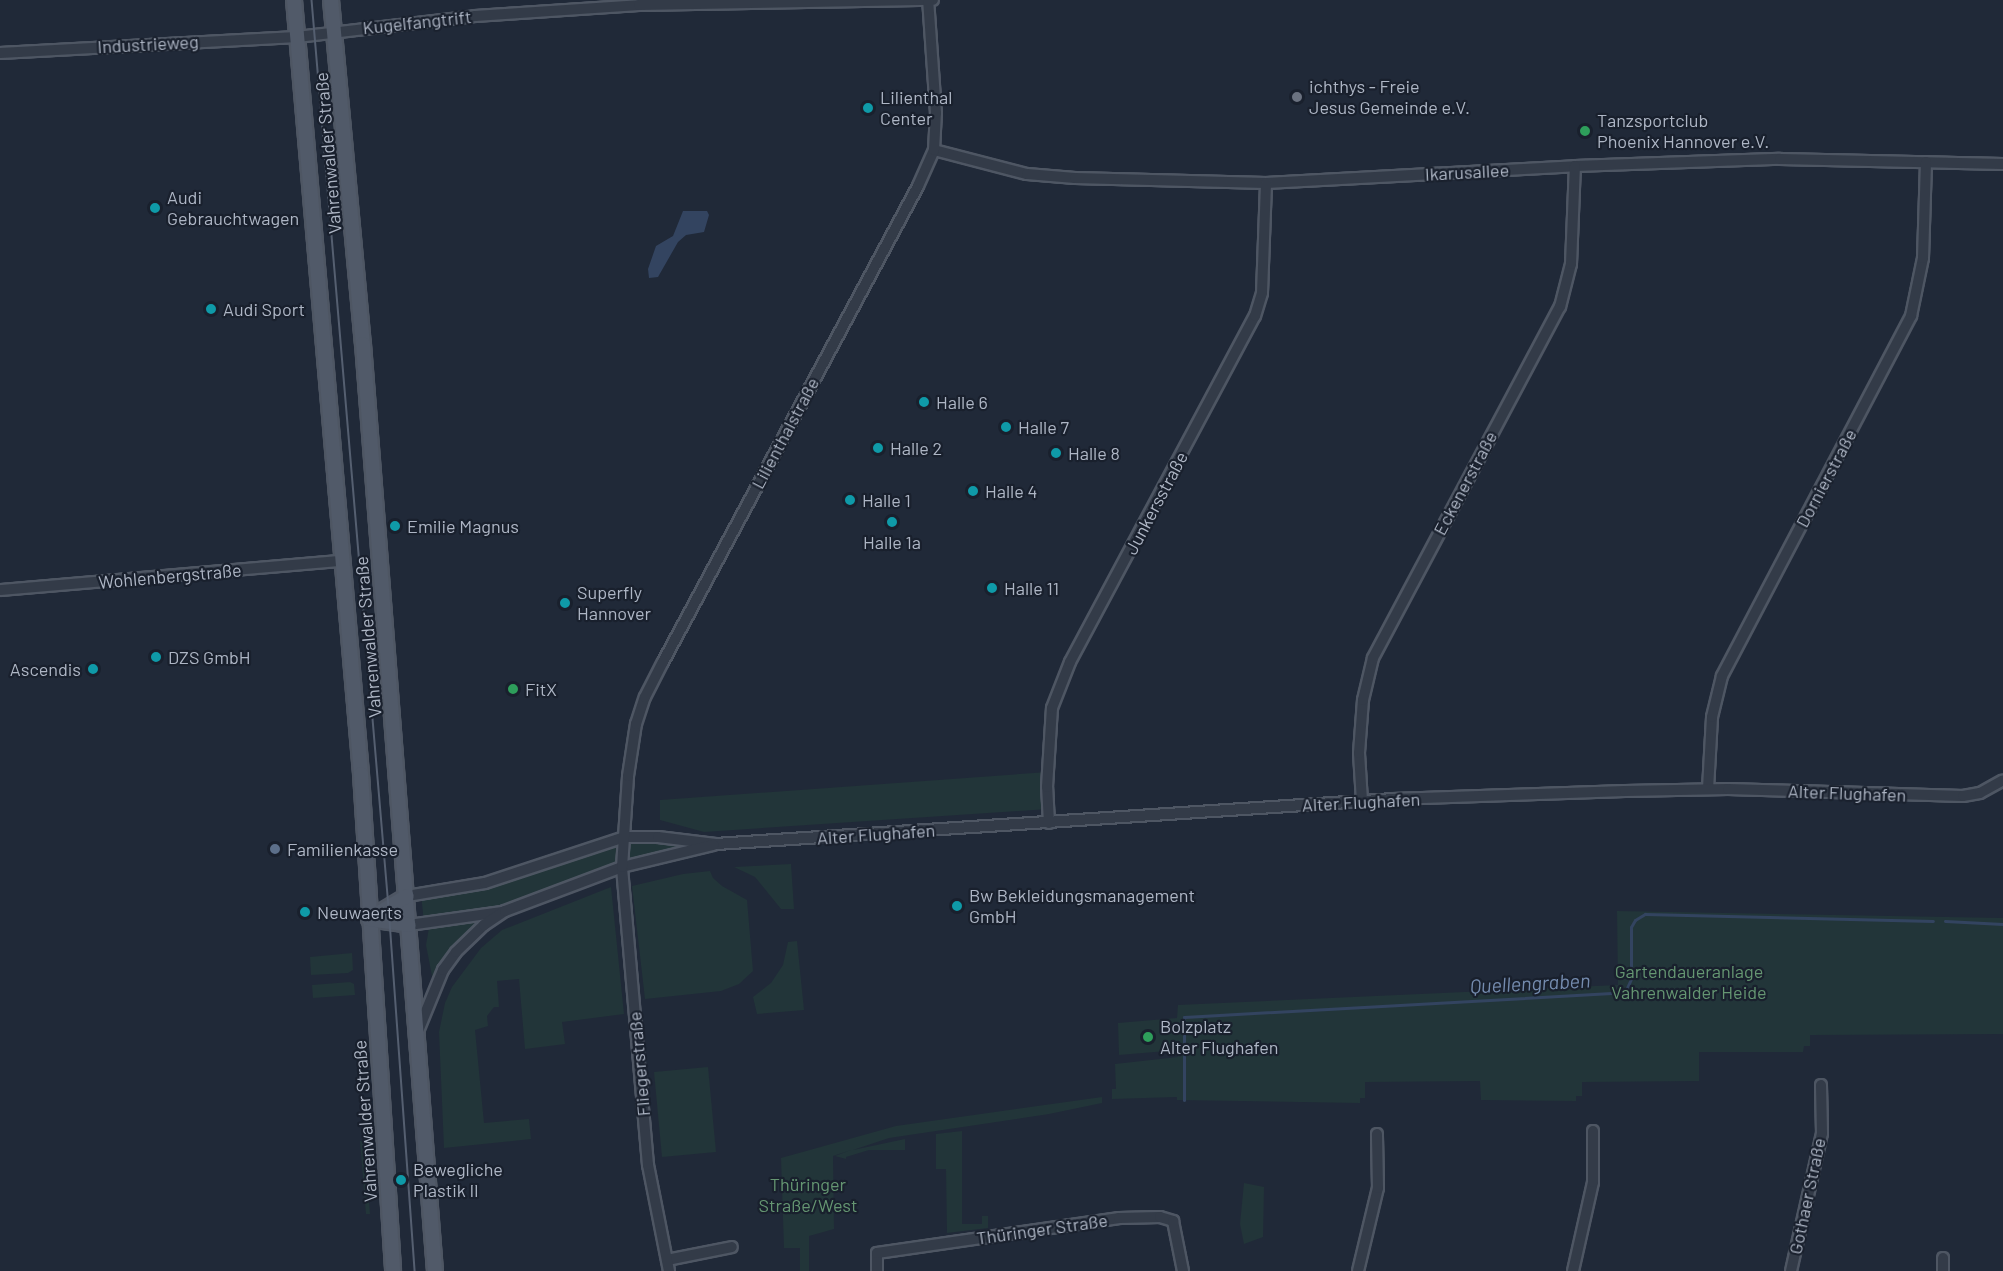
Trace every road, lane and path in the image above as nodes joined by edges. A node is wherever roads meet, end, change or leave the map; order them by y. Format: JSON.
{"nodes":[{"id":1,"x":294,"y":0,"type":"edge"},
{"id":2,"x":331,"y":0,"type":"edge"},
{"id":3,"x":928,"y":0,"type":"edge"},
{"id":4,"x":933,"y":0,"type":"edge"},
{"id":5,"x":334,"y":31,"type":"junction"},
{"id":6,"x":297,"y":37,"type":"junction"},
{"id":7,"x":0,"y":53,"type":"edge"},
{"id":8,"x":934,"y":150,"type":"junction"},
{"id":9,"x":1926,"y":162,"type":"junction"},
{"id":10,"x":2003,"y":164,"type":"edge"},
{"id":11,"x":1575,"y":166,"type":"junction"},
{"id":12,"x":1266,"y":183,"type":"junction"},
{"id":13,"x":340,"y":561,"type":"junction"},
{"id":14,"x":0,"y":590,"type":"edge"},
{"id":15,"x":2003,"y":780,"type":"edge"},
{"id":16,"x":1708,"y":789,"type":"junction"},
{"id":17,"x":1362,"y":801,"type":"junction"},
{"id":18,"x":1049,"y":823,"type":"junction"},
{"id":19,"x":624,"y":837,"type":"junction"},
{"id":20,"x":716,"y":844,"type":"junction"},
{"id":21,"x":622,"y":867,"type":"junction"},
{"id":22,"x":407,"y":896,"type":"junction"},
{"id":23,"x":505,"y":911,"type":"junction"},
{"id":24,"x":369,"y":919,"type":"junction"},
{"id":25,"x":409,"y":925,"type":"junction"},
{"id":26,"x":418,"y":1032,"type":"junction"},
{"id":27,"x":1821,"y":1085,"type":"dead end"},
{"id":28,"x":1593,"y":1131,"type":"dead end"},
{"id":29,"x":1377,"y":1134,"type":"dead end"},
{"id":30,"x":732,"y":1247,"type":"dead end"},
{"id":31,"x":1943,"y":1258,"type":"dead end"},
{"id":32,"x":668,"y":1265,"type":"edge"},
{"id":33,"x":393,"y":1271,"type":"edge"},
{"id":34,"x":435,"y":1271,"type":"edge"},
{"id":35,"x":878,"y":1271,"type":"edge"},
{"id":36,"x":1183,"y":1271,"type":"edge"},
{"id":37,"x":1358,"y":1271,"type":"edge"},
{"id":38,"x":1573,"y":1271,"type":"edge"},
{"id":39,"x":1791,"y":1271,"type":"edge"},
{"id":40,"x":1943,"y":1271,"type":"edge"}],
"edges":[{"from":1,"to":6,"type":"main road","name":"Vahrenwalder Straße"},
{"from":2,"to":5,"type":"main road","name":"Vahrenwalder Straße"},
{"from":3,"to":4,"type":"street","name":"Kugelfangtrift"},
{"from":3,"to":5,"type":"street","name":"Kugelfangtrift"},
{"from":3,"to":8,"type":"street","name":"Lilienthalstraße"},
{"from":5,"to":6,"type":"street","name":"Kugelfangtrift"},
{"from":5,"to":22,"type":"main road","name":"Vahrenwalder Straße"},
{"from":6,"to":7,"type":"street","name":"Industrieweg"},
{"from":6,"to":13,"type":"main road","name":"Vahrenwalder Straße"},
{"from":8,"to":12,"type":"street","name":"Ikarusallee"},
{"from":8,"to":19,"type":"street","name":"Lilienthalstraße"},
{"from":9,"to":10,"type":"street","name":"Ikarusallee"},
{"from":9,"to":11,"type":"street","name":"Ikarusallee"},
{"from":9,"to":16,"type":"street","name":"Dornierstraße"},
{"from":11,"to":12,"type":"street","name":"Ikarusallee"},
{"from":11,"to":17,"type":"street","name":"Eckenerstraße"},
{"from":12,"to":18,"type":"street","name":"Junkersstraße"},
{"from":13,"to":14,"type":"street","name":"Wohlenbergstraße"},
{"from":13,"to":24,"type":"main road","name":"Vahrenwalder Straße"},
{"from":15,"to":16,"type":"street","name":"Alter Flughafen"},
{"from":16,"to":17,"type":"street","name":"Alter Flughafen"},
{"from":17,"to":18,"type":"street","name":"Alter Flughafen"},
{"from":18,"to":20,"type":"street","name":"Alter Flughafen"},
{"from":19,"to":20,"type":"street","name":"Alter Flughafen"},
{"from":19,"to":21,"type":"street","name":"Lilienthalstraße"},
{"from":19,"to":22,"type":"street","name":"Alter Flughafen"},
{"from":20,"to":21,"type":"street","name":"Alter Flughafen"},
{"from":21,"to":23,"type":"street","name":"Alter Flughafen"},
{"from":21,"to":32,"type":"street","name":"Fliegerstraße"},
{"from":22,"to":24,"type":"main road"},
{"from":22,"to":25,"type":"main road","name":"Vahrenwalder Straße"},
{"from":23,"to":25,"type":"street","name":"Alter Flughafen"},
{"from":23,"to":26,"type":"street","name":"Alter Flughafen"},
{"from":24,"to":25,"type":"main road"},
{"from":24,"to":33,"type":"main road","name":"Vahrenwalder Straße"},
{"from":25,"to":26,"type":"main road","name":"Vahrenwalder Straße"},
{"from":26,"to":34,"type":"main road","name":"Vahrenwalder Straße"},
{"from":27,"to":39,"type":"street","name":"Gothaer Straße"},
{"from":28,"to":38,"type":"street"},
{"from":29,"to":37,"type":"street"},
{"from":30,"to":32,"type":"street","name":"Fliegerstraße"},
{"from":31,"to":40,"type":"street"},
{"from":35,"to":36,"type":"street","name":"Thüringer Straße"}]}
